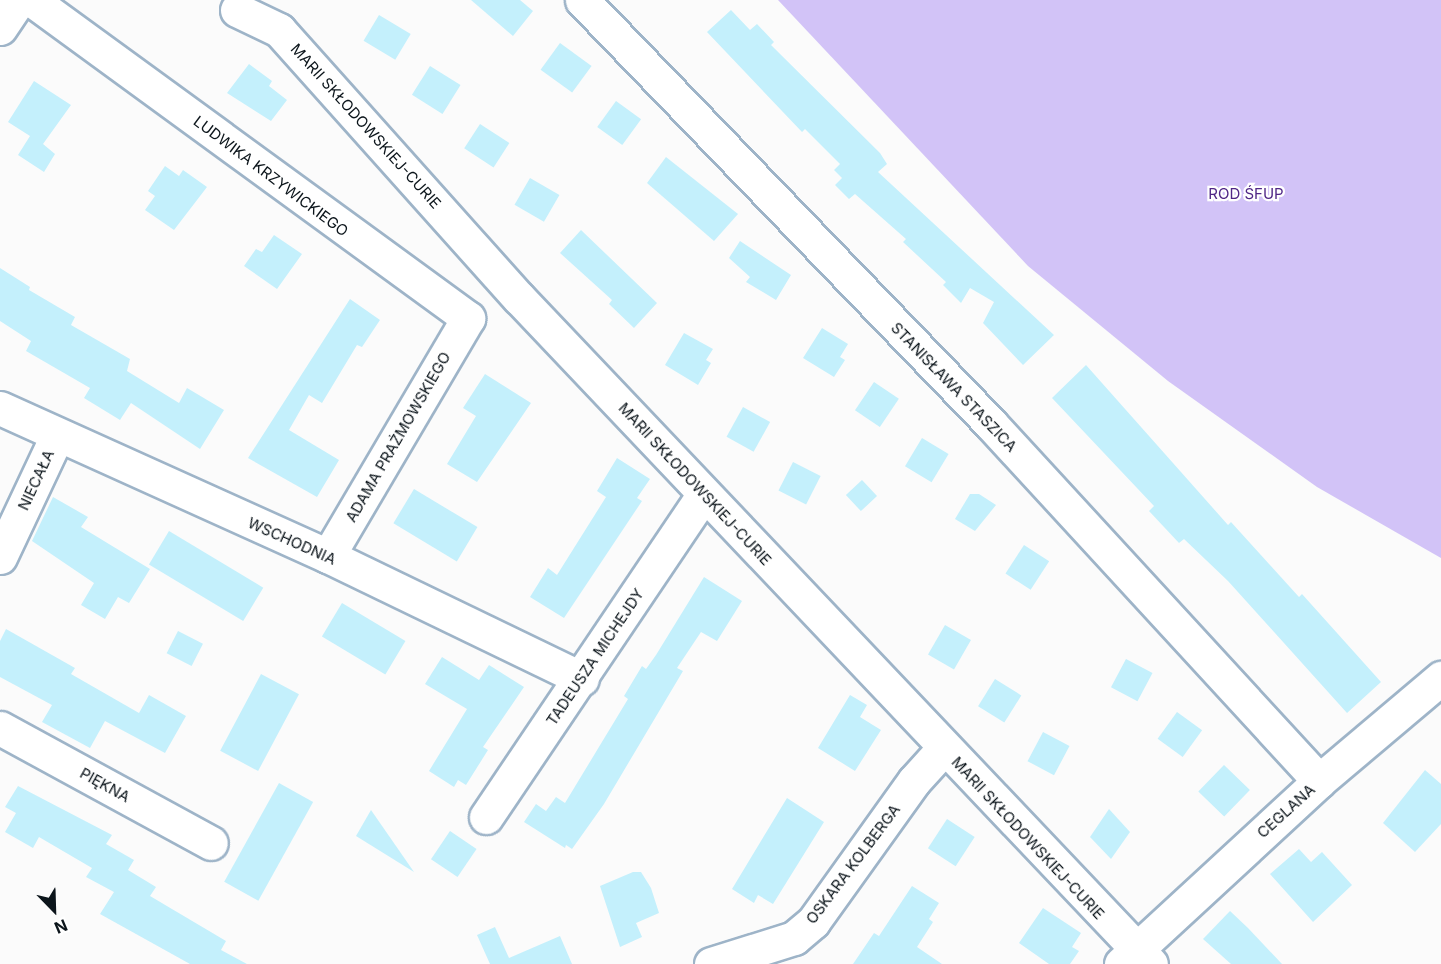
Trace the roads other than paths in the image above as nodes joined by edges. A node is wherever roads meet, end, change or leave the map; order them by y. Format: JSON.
{"nodes":[{"id":1,"x":19,"y":0,"type":"edge"},
{"id":2,"x":32,"y":0,"type":"edge"},
{"id":3,"x":582,"y":0,"type":"edge"},
{"id":4,"x":237,"y":10,"type":"dead end"},
{"id":5,"x":0,"y":28,"type":"edge"},
{"id":6,"x":519,"y":298,"type":"junction"},
{"id":7,"x":468,"y":318,"type":"junction"},
{"id":8,"x":0,"y":408,"type":"edge"},
{"id":9,"x":57,"y":436,"type":"junction"},
{"id":10,"x":703,"y":495,"type":"junction"},
{"id":11,"x":328,"y":556,"type":"junction"},
{"id":12,"x":0,"y":557,"type":"edge"},
{"id":13,"x":1441,"y":678,"type":"edge"},
{"id":14,"x":582,"y":679,"type":"junction"},
{"id":15,"x":0,"y":728,"type":"edge"},
{"id":16,"x":943,"y":749,"type":"junction"},
{"id":17,"x":1319,"y":781,"type":"junction"},
{"id":18,"x":486,"y":818,"type":"dead end"},
{"id":19,"x":211,"y":843,"type":"dead end"},
{"id":20,"x":1135,"y":959,"type":"edge"},
{"id":21,"x":711,"y":964,"type":"edge"}],
"edges":[{"from":1,"to":5,"type":"street"},
{"from":2,"to":7,"type":"street","name":"LUDWIKA KRZYWICKIEGO"},
{"from":3,"to":17,"type":"street","name":"STANISŁAWA STASZICA"},
{"from":4,"to":6,"type":"street","name":"MARII SKŁODOWSKIEJ-CURIE"},
{"from":6,"to":7,"type":"street"},
{"from":6,"to":10,"type":"street","name":"MARII SKŁODOWSKIEJ-CURIE"},
{"from":7,"to":11,"type":"street","name":"ADAMA PRAŻMOWSKIEGO"},
{"from":8,"to":9,"type":"street","name":"WSCHODNIA"},
{"from":9,"to":11,"type":"street","name":"WSCHODNIA"},
{"from":9,"to":12,"type":"street","name":"NIECAŁA"},
{"from":10,"to":14,"type":"street","name":"TADEUSZA MICHEJDY"},
{"from":10,"to":16,"type":"street","name":"MARII SKŁODOWSKIEJ-CURIE"},
{"from":11,"to":14,"type":"street","name":"WSCHODNIA"},
{"from":13,"to":17,"type":"street","name":"CEGLANA"},
{"from":14,"to":18,"type":"street","name":"TADEUSZA MICHEJDY"},
{"from":15,"to":19,"type":"street","name":"PIĘKNA"},
{"from":16,"to":20,"type":"street","name":"MARII SKŁODOWSKIEJ-CURIE"},
{"from":16,"to":21,"type":"street","name":"OSKARA KOLBERGA"},
{"from":17,"to":20,"type":"street","name":"CEGLANA"}]}
